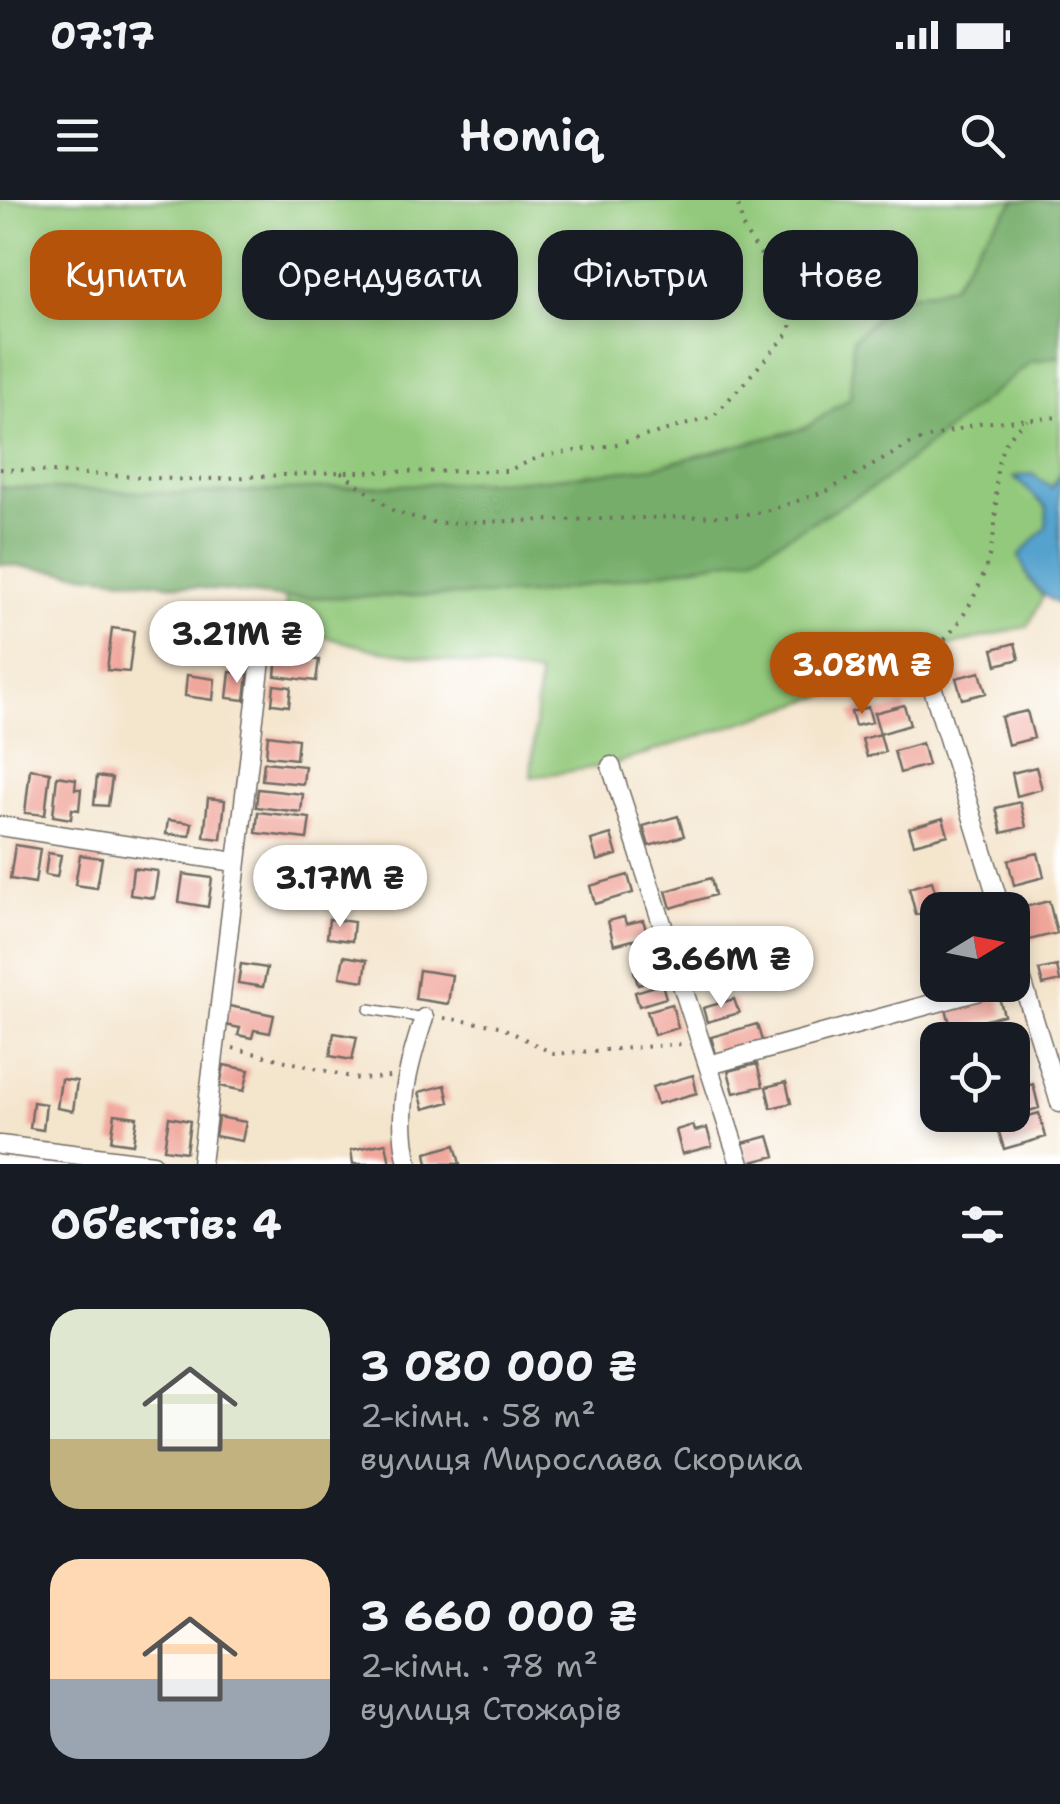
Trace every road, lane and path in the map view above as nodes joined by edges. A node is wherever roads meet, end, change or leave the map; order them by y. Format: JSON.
{"nodes":[{"id":1,"x":737,"y":200,"type":"edge"},
{"id":2,"x":1030,"y":417,"type":"junction"},
{"id":3,"x":1060,"y":417,"type":"edge"},
{"id":4,"x":0,"y":469,"type":"edge"},
{"id":5,"x":341,"y":472,"type":"junction"},
{"id":6,"x":266,"y":618,"type":"dead end"},
{"id":7,"x":924,"y":660,"type":"joint"},
{"id":8,"x":611,"y":766,"type":"dead end"},
{"id":9,"x":0,"y":826,"type":"edge"},
{"id":10,"x":235,"y":862,"type":"junction"},
{"id":11,"x":995,"y":892,"type":"edge"},
{"id":12,"x":939,"y":1002,"type":"edge"},
{"id":13,"x":1025,"y":1002,"type":"edge"},
{"id":14,"x":369,"y":1009,"type":"dead end"},
{"id":15,"x":424,"y":1018,"type":"junction"},
{"id":16,"x":700,"y":1040,"type":"junction"},
{"id":17,"x":214,"y":1044,"type":"junction"},
{"id":18,"x":709,"y":1065,"type":"junction"},
{"id":19,"x":405,"y":1076,"type":"junction"},
{"id":20,"x":1060,"y":1103,"type":"edge"},
{"id":21,"x":0,"y":1145,"type":"edge"},
{"id":22,"x":153,"y":1164,"type":"edge"},
{"id":23,"x":201,"y":1164,"type":"edge"},
{"id":24,"x":408,"y":1164,"type":"edge"},
{"id":25,"x":740,"y":1164,"type":"edge"}],
"edges":[{"from":1,"to":5,"type":"path"},
{"from":2,"to":3,"type":"path"},
{"from":2,"to":5,"type":"path"},
{"from":2,"to":7,"type":"path"},
{"from":4,"to":5,"type":"path"},
{"from":6,"to":10,"type":"street"},
{"from":7,"to":11,"type":"street"},
{"from":8,"to":16,"type":"street"},
{"from":9,"to":10,"type":"street"},
{"from":10,"to":17,"type":"street"},
{"from":12,"to":18,"type":"street"},
{"from":13,"to":20,"type":"street"},
{"from":14,"to":15,"type":"lane"},
{"from":15,"to":16,"type":"path"},
{"from":15,"to":19,"type":"street"},
{"from":16,"to":18,"type":"street"},
{"from":17,"to":19,"type":"path"},
{"from":17,"to":23,"type":"street"},
{"from":18,"to":25,"type":"street"},
{"from":19,"to":24,"type":"street"},
{"from":21,"to":22,"type":"street"}]}
